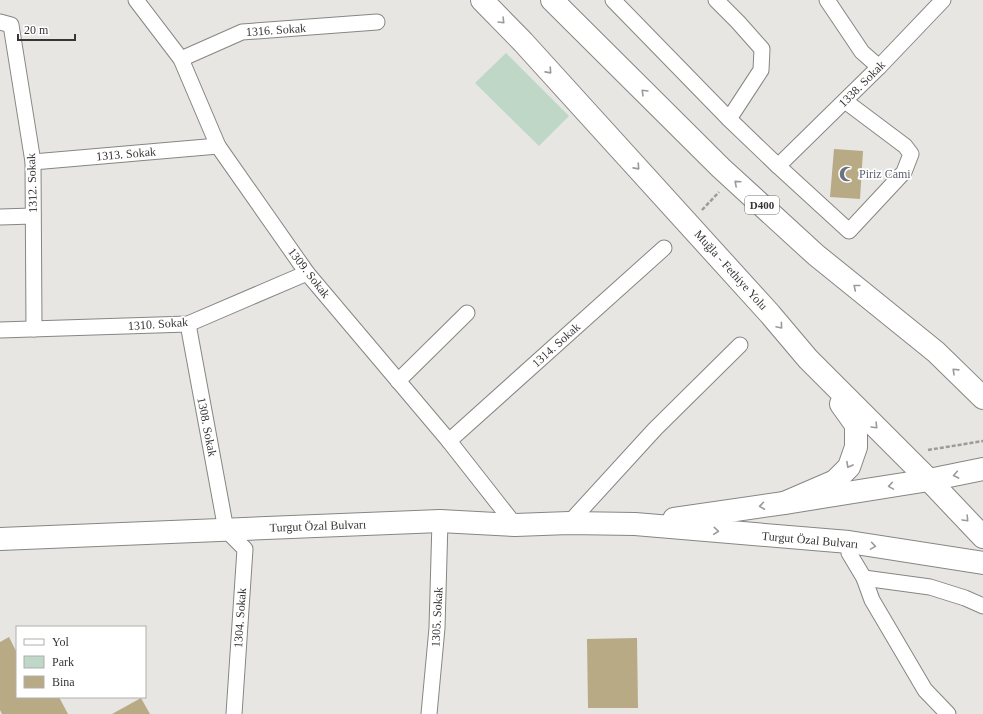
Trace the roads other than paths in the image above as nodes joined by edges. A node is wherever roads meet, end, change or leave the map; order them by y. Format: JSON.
{"nodes":[{"id":1,"x":136,"y":0,"type":"edge"},
{"id":2,"x":482,"y":0,"type":"edge"},
{"id":3,"x":552,"y":0,"type":"edge"},
{"id":4,"x":613,"y":0,"type":"edge"},
{"id":5,"x":716,"y":0,"type":"edge"},
{"id":6,"x":827,"y":0,"type":"edge"},
{"id":7,"x":943,"y":0,"type":"edge"},
{"id":8,"x":0,"y":22,"type":"edge"},
{"id":9,"x":377,"y":22,"type":"dead end"},
{"id":10,"x":181,"y":59,"type":"junction"},
{"id":11,"x":879,"y":67,"type":"junction"},
{"id":12,"x":845,"y":101,"type":"junction"},
{"id":13,"x":729,"y":119,"type":"junction"},
{"id":14,"x":218,"y":146,"type":"junction"},
{"id":15,"x":33,"y":162,"type":"junction"},
{"id":16,"x":778,"y":166,"type":"junction"},
{"id":17,"x":33,"y":216,"type":"junction"},
{"id":18,"x":0,"y":217,"type":"edge"},
{"id":19,"x":664,"y":248,"type":"dead end"},
{"id":20,"x":307,"y":273,"type":"junction"},
{"id":21,"x":467,"y":313,"type":"dead end"},
{"id":22,"x":188,"y":324,"type":"junction"},
{"id":23,"x":0,"y":330,"type":"edge"},
{"id":24,"x":34,"y":330,"type":"junction"},
{"id":25,"x":740,"y":345,"type":"dead end"},
{"id":26,"x":808,"y":359,"type":"junction"},
{"id":27,"x":398,"y":381,"type":"junction"},
{"id":28,"x":983,"y":398,"type":"edge"},
{"id":29,"x":449,"y":441,"type":"junction"},
{"id":30,"x":983,"y":469,"type":"edge"},
{"id":31,"x":929,"y":480,"type":"junction"},
{"id":32,"x":784,"y":503,"type":"junction"},
{"id":33,"x":440,"y":521,"type":"junction"},
{"id":34,"x":569,"y":523,"type":"junction"},
{"id":35,"x":636,"y":524,"type":"junction"},
{"id":36,"x":515,"y":525,"type":"junction"},
{"id":37,"x":226,"y":530,"type":"junction"},
{"id":38,"x":983,"y":537,"type":"edge"},
{"id":39,"x":0,"y":539,"type":"edge"},
{"id":40,"x":849,"y":542,"type":"junction"},
{"id":41,"x":983,"y":563,"type":"edge"},
{"id":42,"x":864,"y":578,"type":"junction"},
{"id":43,"x":983,"y":606,"type":"edge"},
{"id":44,"x":234,"y":714,"type":"edge"},
{"id":45,"x":429,"y":714,"type":"edge"},
{"id":46,"x":948,"y":714,"type":"edge"}],
"edges":[{"from":1,"to":10,"type":"street","name":"1309. Sokak"},
{"from":2,"to":26,"type":"main road","name":"Muğla - Fethiye Yolu","one_way":true},
{"from":28,"to":3,"type":"main road","number":"D400","one_way":true},
{"from":4,"to":13,"type":"street"},
{"from":5,"to":13,"type":"street"},
{"from":6,"to":11,"type":"street"},
{"from":7,"to":11,"type":"street","name":"1338. Sokak"},
{"from":8,"to":15,"type":"street","name":"1312. Sokak"},
{"from":9,"to":10,"type":"street","name":"1316. Sokak"},
{"from":10,"to":14,"type":"street","name":"1309. Sokak"},
{"from":11,"to":12,"type":"street","name":"1338. Sokak"},
{"from":12,"to":16,"type":"street","name":"1338. Sokak"},
{"from":12,"to":16,"type":"street"},
{"from":13,"to":16,"type":"street"},
{"from":14,"to":15,"type":"street","name":"1313. Sokak"},
{"from":14,"to":20,"type":"street","name":"1309. Sokak"},
{"from":15,"to":17,"type":"street","name":"1312. Sokak"},
{"from":17,"to":18,"type":"street"},
{"from":17,"to":24,"type":"street","name":"1312. Sokak"},
{"from":19,"to":29,"type":"street","name":"1314. Sokak"},
{"from":20,"to":22,"type":"street","name":"1310. Sokak"},
{"from":20,"to":27,"type":"street","name":"1309. Sokak"},
{"from":21,"to":27,"type":"street"},
{"from":22,"to":24,"type":"street","name":"1310. Sokak"},
{"from":22,"to":37,"type":"street","name":"1308. Sokak"},
{"from":23,"to":24,"type":"street","name":"1310. Sokak"},
{"from":25,"to":34,"type":"street"},
{"from":26,"to":31,"type":"main road","name":"Muğla - Fethiye Yolu","one_way":true},
{"from":26,"to":32,"type":"main road","one_way":true},
{"from":27,"to":29,"type":"street","name":"1309. Sokak"},
{"from":29,"to":36,"type":"street","name":"1309. Sokak"},
{"from":30,"to":31,"type":"main road","name":"Turgut Özal Bulvarı","one_way":true},
{"from":31,"to":32,"type":"main road","name":"Turgut Özal Bulvarı","one_way":true},
{"from":31,"to":38,"type":"main road","name":"Muğla - Fethiye Yolu","one_way":true},
{"from":32,"to":35,"type":"main road","name":"Turgut Özal Bulvarı","one_way":true},
{"from":33,"to":36,"type":"main road","name":"Turgut Özal Bulvarı"},
{"from":33,"to":37,"type":"main road","name":"Turgut Özal Bulvarı"},
{"from":33,"to":45,"type":"street","name":"1305. Sokak"},
{"from":34,"to":35,"type":"main road","name":"Turgut Özal Bulvarı"},
{"from":34,"to":36,"type":"main road","name":"Turgut Özal Bulvarı"},
{"from":35,"to":40,"type":"main road","name":"Turgut Özal Bulvarı","one_way":true},
{"from":37,"to":39,"type":"main road","name":"Turgut Özal Bulvarı"},
{"from":37,"to":44,"type":"street","name":"1304. Sokak"},
{"from":40,"to":41,"type":"main road","name":"Turgut Özal Bulvarı","one_way":true},
{"from":40,"to":42,"type":"street"},
{"from":42,"to":43,"type":"street"},
{"from":42,"to":46,"type":"street"}]}
